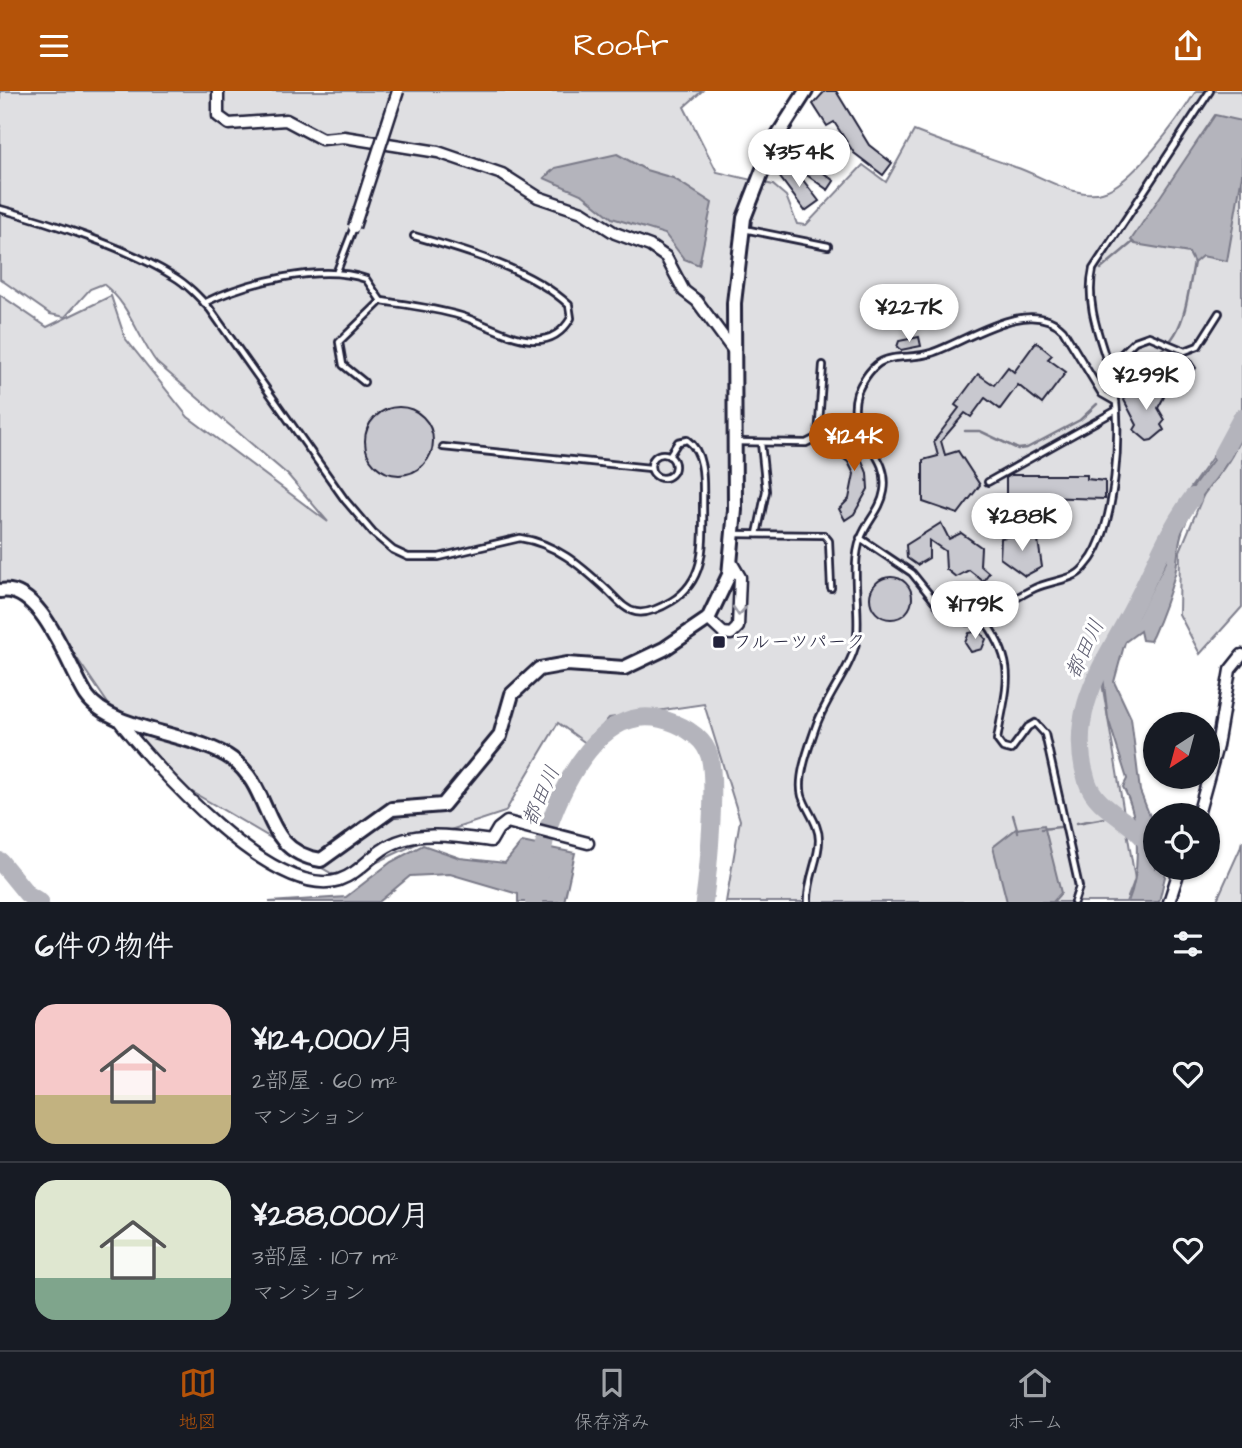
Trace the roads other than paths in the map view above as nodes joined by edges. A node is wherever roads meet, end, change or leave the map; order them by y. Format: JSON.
{"nodes":[{"id":1,"x":218,"y":91,"type":"edge"},
{"id":2,"x":398,"y":91,"type":"edge"},
{"id":3,"x":806,"y":91,"type":"edge"},
{"id":4,"x":1210,"y":91,"type":"edge"},
{"id":5,"x":0,"y":209,"type":"edge"},
{"id":6,"x":354,"y":227,"type":"joint"},
{"id":7,"x":743,"y":229,"type":"junction"},
{"id":8,"x":414,"y":236,"type":"dead end"},
{"id":9,"x":828,"y":246,"type":"dead end"},
{"id":10,"x":337,"y":271,"type":"junction"},
{"id":11,"x":381,"y":301,"type":"junction"},
{"id":12,"x":204,"y":303,"type":"junction"},
{"id":13,"x":1219,"y":313,"type":"dead end"},
{"id":14,"x":733,"y":350,"type":"junction"},
{"id":15,"x":823,"y":365,"type":"dead end"},
{"id":16,"x":1109,"y":366,"type":"junction"},
{"id":17,"x":364,"y":382,"type":"dead end"},
{"id":18,"x":1116,"y":402,"type":"junction"},
{"id":19,"x":1116,"y":411,"type":"junction"},
{"id":20,"x":736,"y":442,"type":"junction"},
{"id":21,"x":761,"y":443,"type":"junction"},
{"id":22,"x":443,"y":447,"type":"dead end"},
{"id":23,"x":669,"y":456,"type":"junction"},
{"id":24,"x":650,"y":468,"type":"junction"},
{"id":25,"x":988,"y":482,"type":"dead end"},
{"id":26,"x":733,"y":534,"type":"junction"},
{"id":27,"x":757,"y":534,"type":"junction"},
{"id":28,"x":860,"y":538,"type":"junction"},
{"id":29,"x":730,"y":560,"type":"junction"},
{"id":30,"x":831,"y":588,"type":"dead end"},
{"id":31,"x":0,"y":591,"type":"edge"},
{"id":32,"x":982,"y":617,"type":"junction"},
{"id":33,"x":708,"y":619,"type":"junction"},
{"id":34,"x":1242,"y":655,"type":"edge"},
{"id":35,"x":114,"y":716,"type":"junction"},
{"id":36,"x":1201,"y":803,"type":"edge"},
{"id":37,"x":588,"y":843,"type":"dead end"},
{"id":38,"x":1176,"y":880,"type":"edge"},
{"id":39,"x":808,"y":902,"type":"edge"},
{"id":40,"x":1074,"y":902,"type":"edge"},
{"id":41,"x":1169,"y":902,"type":"edge"}],
"edges":[{"from":1,"to":14,"type":"street"},
{"from":2,"to":6,"type":"street","bridge":true},
{"from":3,"to":7,"type":"street"},
{"from":4,"to":16,"type":"lane"},
{"from":5,"to":12,"type":"lane"},
{"from":6,"to":10,"type":"lane"},
{"from":7,"to":9,"type":"lane"},
{"from":7,"to":14,"type":"street"},
{"from":8,"to":11,"type":"lane"},
{"from":10,"to":11,"type":"lane"},
{"from":10,"to":12,"type":"lane"},
{"from":11,"to":17,"type":"lane"},
{"from":12,"to":23,"type":"lane"},
{"from":13,"to":16,"type":"lane"},
{"from":14,"to":20,"type":"street"},
{"from":15,"to":21,"type":"lane"},
{"from":16,"to":18,"type":"lane"},
{"from":18,"to":19,"type":"lane"},
{"from":18,"to":28,"type":"lane"},
{"from":19,"to":25,"type":"lane"},
{"from":19,"to":32,"type":"lane"},
{"from":20,"to":21,"type":"lane"},
{"from":20,"to":26,"type":"street"},
{"from":21,"to":27,"type":"lane"},
{"from":22,"to":24,"type":"lane"},
{"from":23,"to":24,"type":"lane"},
{"from":23,"to":24,"type":"lane"},
{"from":26,"to":27,"type":"lane"},
{"from":26,"to":29,"type":"street"},
{"from":27,"to":30,"type":"lane"},
{"from":28,"to":32,"type":"lane"},
{"from":28,"to":39,"type":"lane"},
{"from":29,"to":33,"type":"street"},
{"from":29,"to":33,"type":"street","one_way":true},
{"from":31,"to":35,"type":"street"},
{"from":32,"to":40,"type":"lane"},
{"from":33,"to":35,"type":"street"},
{"from":34,"to":36,"type":"street"},
{"from":35,"to":37,"type":"street"},
{"from":38,"to":41,"type":"street"}]}
